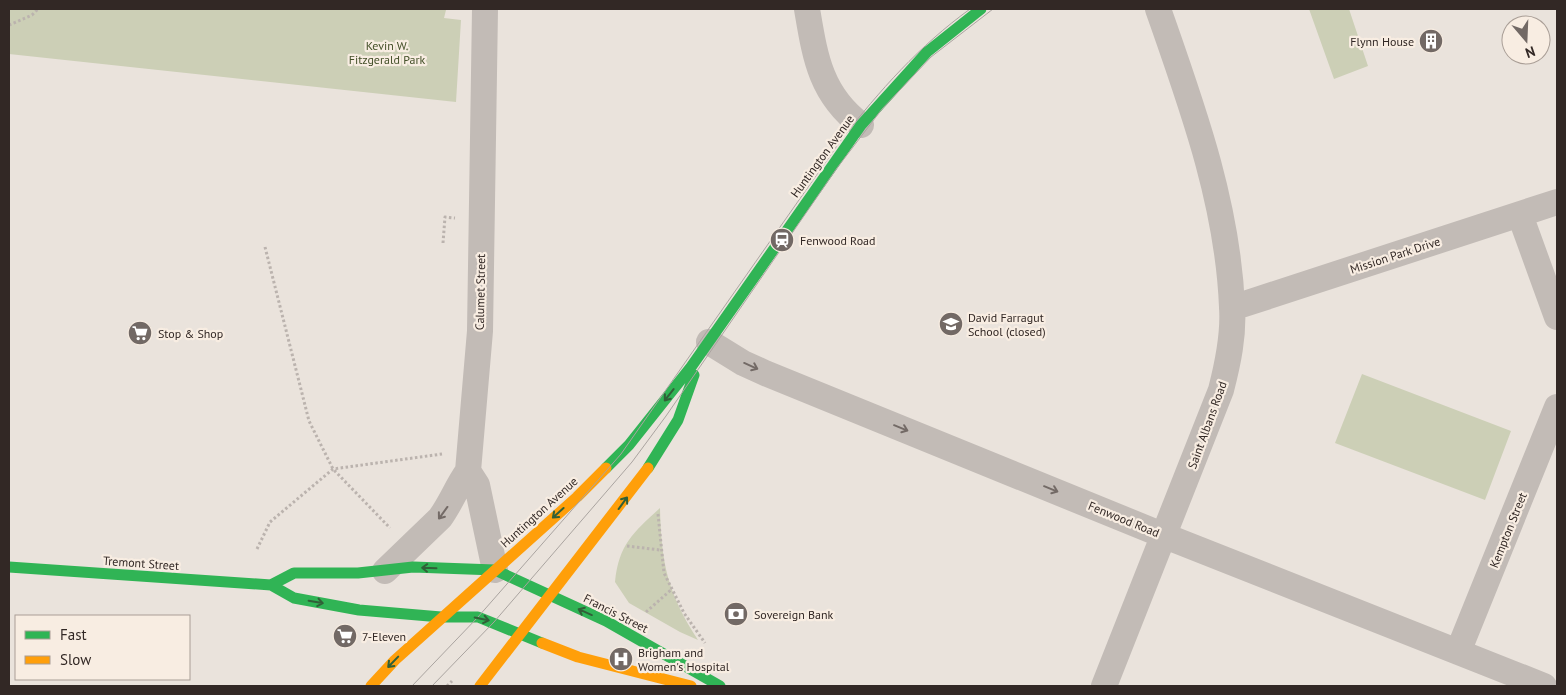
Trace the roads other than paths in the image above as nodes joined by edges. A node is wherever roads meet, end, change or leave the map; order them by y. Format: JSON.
{"nodes":[{"id":1,"x":485,"y":9,"type":"edge"},
{"id":2,"x":807,"y":9,"type":"edge"},
{"id":3,"x":981,"y":9,"type":"edge"},
{"id":4,"x":1158,"y":9,"type":"edge"},
{"id":5,"x":861,"y":125,"type":"junction"},
{"id":6,"x":1557,"y":202,"type":"edge"},
{"id":7,"x":1520,"y":214,"type":"junction"},
{"id":8,"x":1232,"y":308,"type":"junction"},
{"id":9,"x":1557,"y":317,"type":"edge"},
{"id":10,"x":709,"y":342,"type":"junction"},
{"id":11,"x":1557,"y":408,"type":"edge"},
{"id":12,"x":468,"y":471,"type":"junction"},
{"id":13,"x":1165,"y":536,"type":"junction"},
{"id":14,"x":9,"y":568,"type":"edge"},
{"id":15,"x":495,"y":570,"type":"junction"},
{"id":16,"x":385,"y":571,"type":"junction"},
{"id":17,"x":271,"y":585,"type":"junction"},
{"id":18,"x":550,"y":597,"type":"junction"},
{"id":19,"x":441,"y":617,"type":"junction"},
{"id":20,"x":521,"y":634,"type":"junction"},
{"id":21,"x":1458,"y":652,"type":"junction"},
{"id":22,"x":371,"y":686,"type":"edge"},
{"id":23,"x":480,"y":686,"type":"edge"},
{"id":24,"x":691,"y":686,"type":"edge"},
{"id":25,"x":720,"y":686,"type":"edge"},
{"id":26,"x":1104,"y":686,"type":"edge"},
{"id":27,"x":1544,"y":686,"type":"edge"}],
"edges":[{"from":1,"to":12,"type":"street","name":"Calumet Street"},
{"from":2,"to":5,"type":"street"},
{"from":3,"to":5,"type":"main road","name":"Huntington Avenue"},
{"from":4,"to":8,"type":"street","name":"Saint Albans Road"},
{"from":5,"to":10,"type":"main road","name":"Huntington Avenue"},
{"from":6,"to":7,"type":"street","name":"Mission Park Drive"},
{"from":7,"to":8,"type":"street","name":"Mission Park Drive"},
{"from":7,"to":9,"type":"street"},
{"from":8,"to":13,"type":"street","name":"Saint Albans Road"},
{"from":10,"to":13,"type":"street","name":"Fenwood Road","one_way":true},
{"from":10,"to":15,"type":"main road","name":"Huntington Avenue","one_way":true},
{"from":18,"to":10,"type":"main road","name":"Huntington Avenue","one_way":true},
{"from":11,"to":21,"type":"street","name":"Kempton Street"},
{"from":12,"to":15,"type":"street"},
{"from":12,"to":16,"type":"street","one_way":true},
{"from":13,"to":21,"type":"street","name":"Fenwood Road"},
{"from":13,"to":26,"type":"street","name":"Saint Albans Road"},
{"from":14,"to":17,"type":"main road","name":"Tremont Street"},
{"from":15,"to":16,"type":"main road","name":"Tremont Street","one_way":true},
{"from":15,"to":18,"type":"main road","name":"Francis Street"},
{"from":15,"to":19,"type":"main road","name":"Huntington Avenue"},
{"from":16,"to":17,"type":"main road","name":"Tremont Street"},
{"from":17,"to":19,"type":"main road","name":"Tremont Street","one_way":true},
{"from":18,"to":20,"type":"main road","name":"Huntington Avenue"},
{"from":25,"to":18,"type":"main road","name":"Francis Street","one_way":true},
{"from":19,"to":20,"type":"main road","name":"Tremont Street","one_way":true},
{"from":19,"to":22,"type":"main road","name":"Huntington Avenue","one_way":true},
{"from":20,"to":23,"type":"main road","name":"Huntington Avenue"},
{"from":20,"to":24,"type":"main road"},
{"from":21,"to":27,"type":"street","name":"Fenwood Road"}]}
